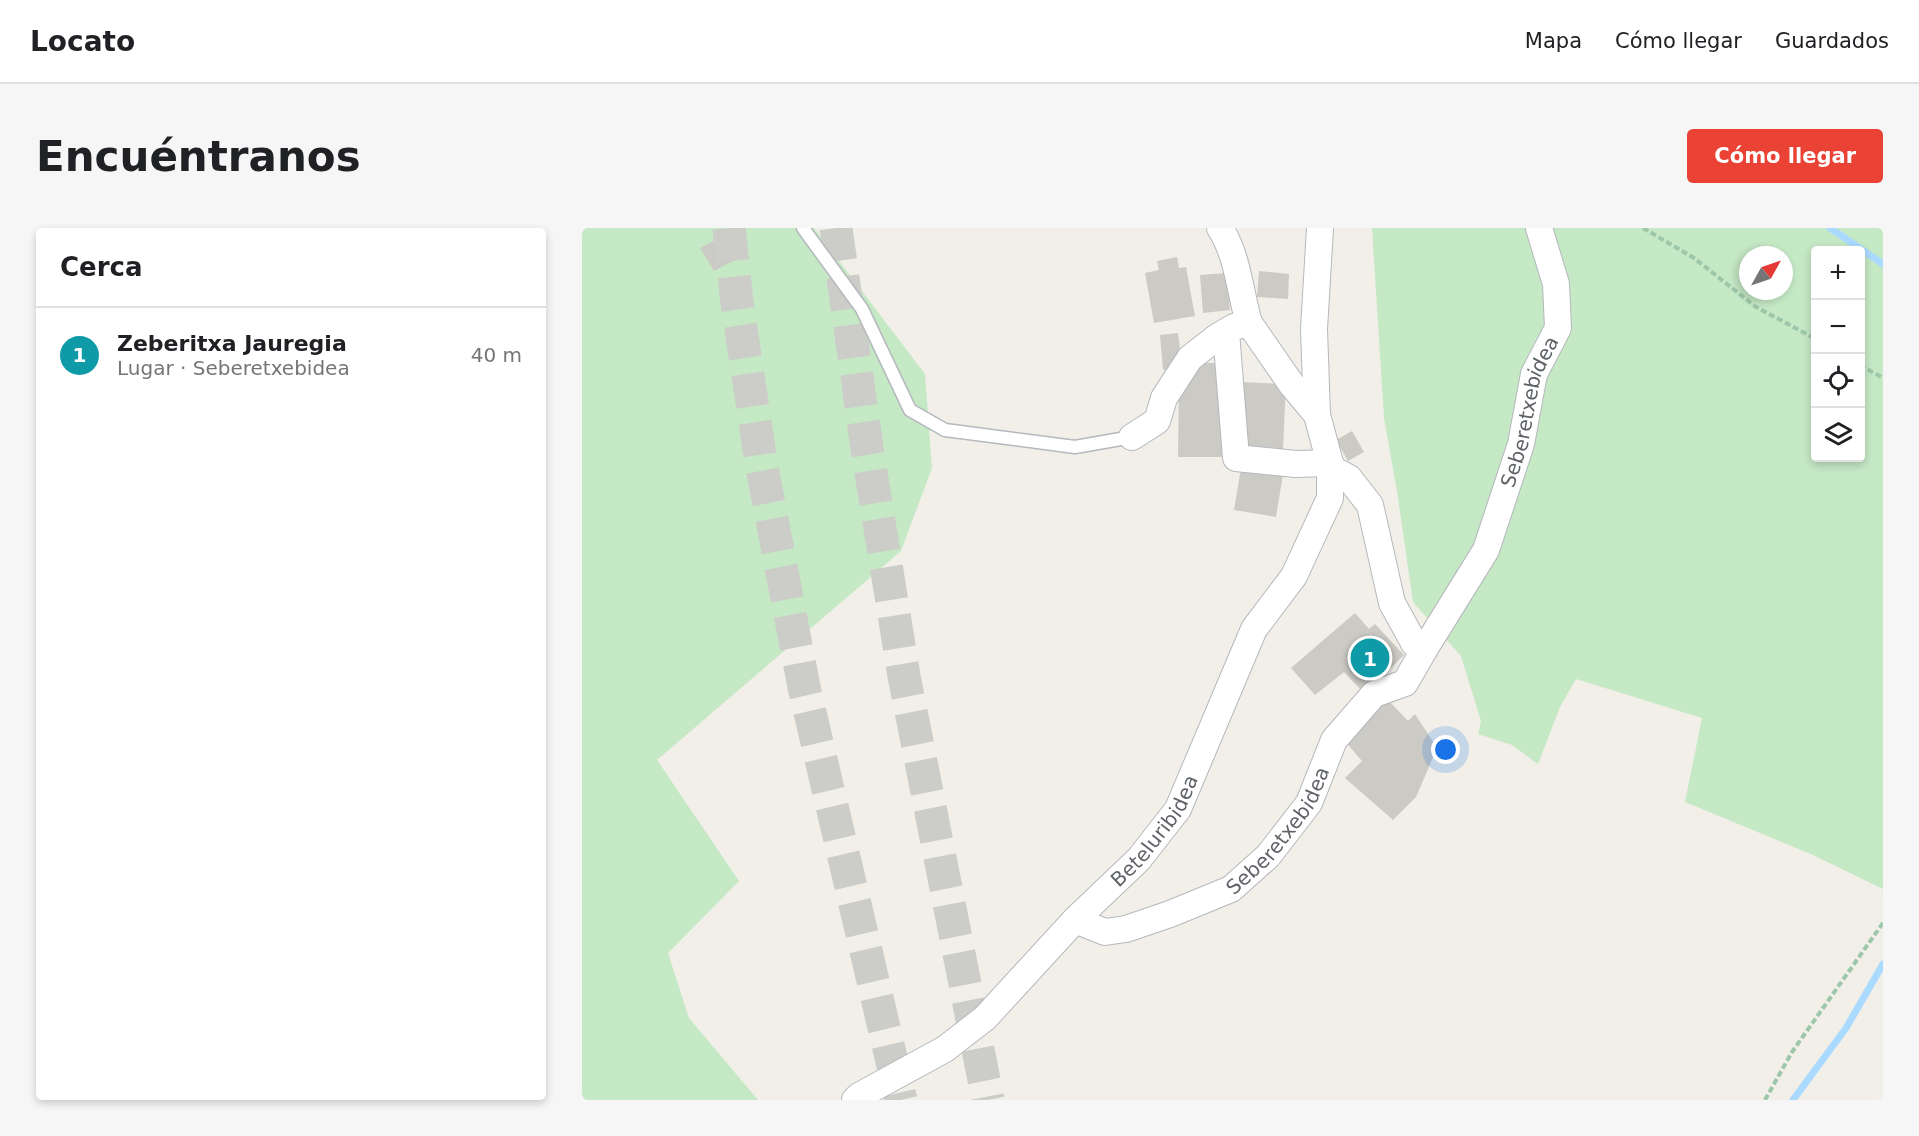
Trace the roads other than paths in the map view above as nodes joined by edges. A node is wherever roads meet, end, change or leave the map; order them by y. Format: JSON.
{"nodes":[{"id":1,"x":803,"y":228,"type":"edge"},
{"id":2,"x":1220,"y":228,"type":"edge"},
{"id":3,"x":1320,"y":228,"type":"edge"},
{"id":4,"x":1539,"y":228,"type":"edge"},
{"id":5,"x":1238,"y":328,"type":"junction"},
{"id":6,"x":1317,"y":415,"type":"junction"},
{"id":7,"x":1132,"y":437,"type":"joint"},
{"id":8,"x":1330,"y":465,"type":"junction"},
{"id":9,"x":1424,"y":650,"type":"junction"},
{"id":10,"x":1075,"y":920,"type":"junction"},
{"id":11,"x":855,"y":1100,"type":"edge"}],
"edges":[{"from":1,"to":7,"type":"lane"},
{"from":2,"to":5,"type":"street"},
{"from":3,"to":6,"type":"street"},
{"from":4,"to":9,"type":"street","name":"Seberetxebidea"},
{"from":5,"to":6,"type":"street"},
{"from":5,"to":7,"type":"street"},
{"from":5,"to":8,"type":"street"},
{"from":6,"to":8,"type":"street"},
{"from":8,"to":9,"type":"street"},
{"from":8,"to":10,"type":"street","name":"Beteluribidea"},
{"from":9,"to":10,"type":"street","name":"Seberetxebidea"},
{"from":10,"to":11,"type":"street","name":"Beteluribidea"}]}
